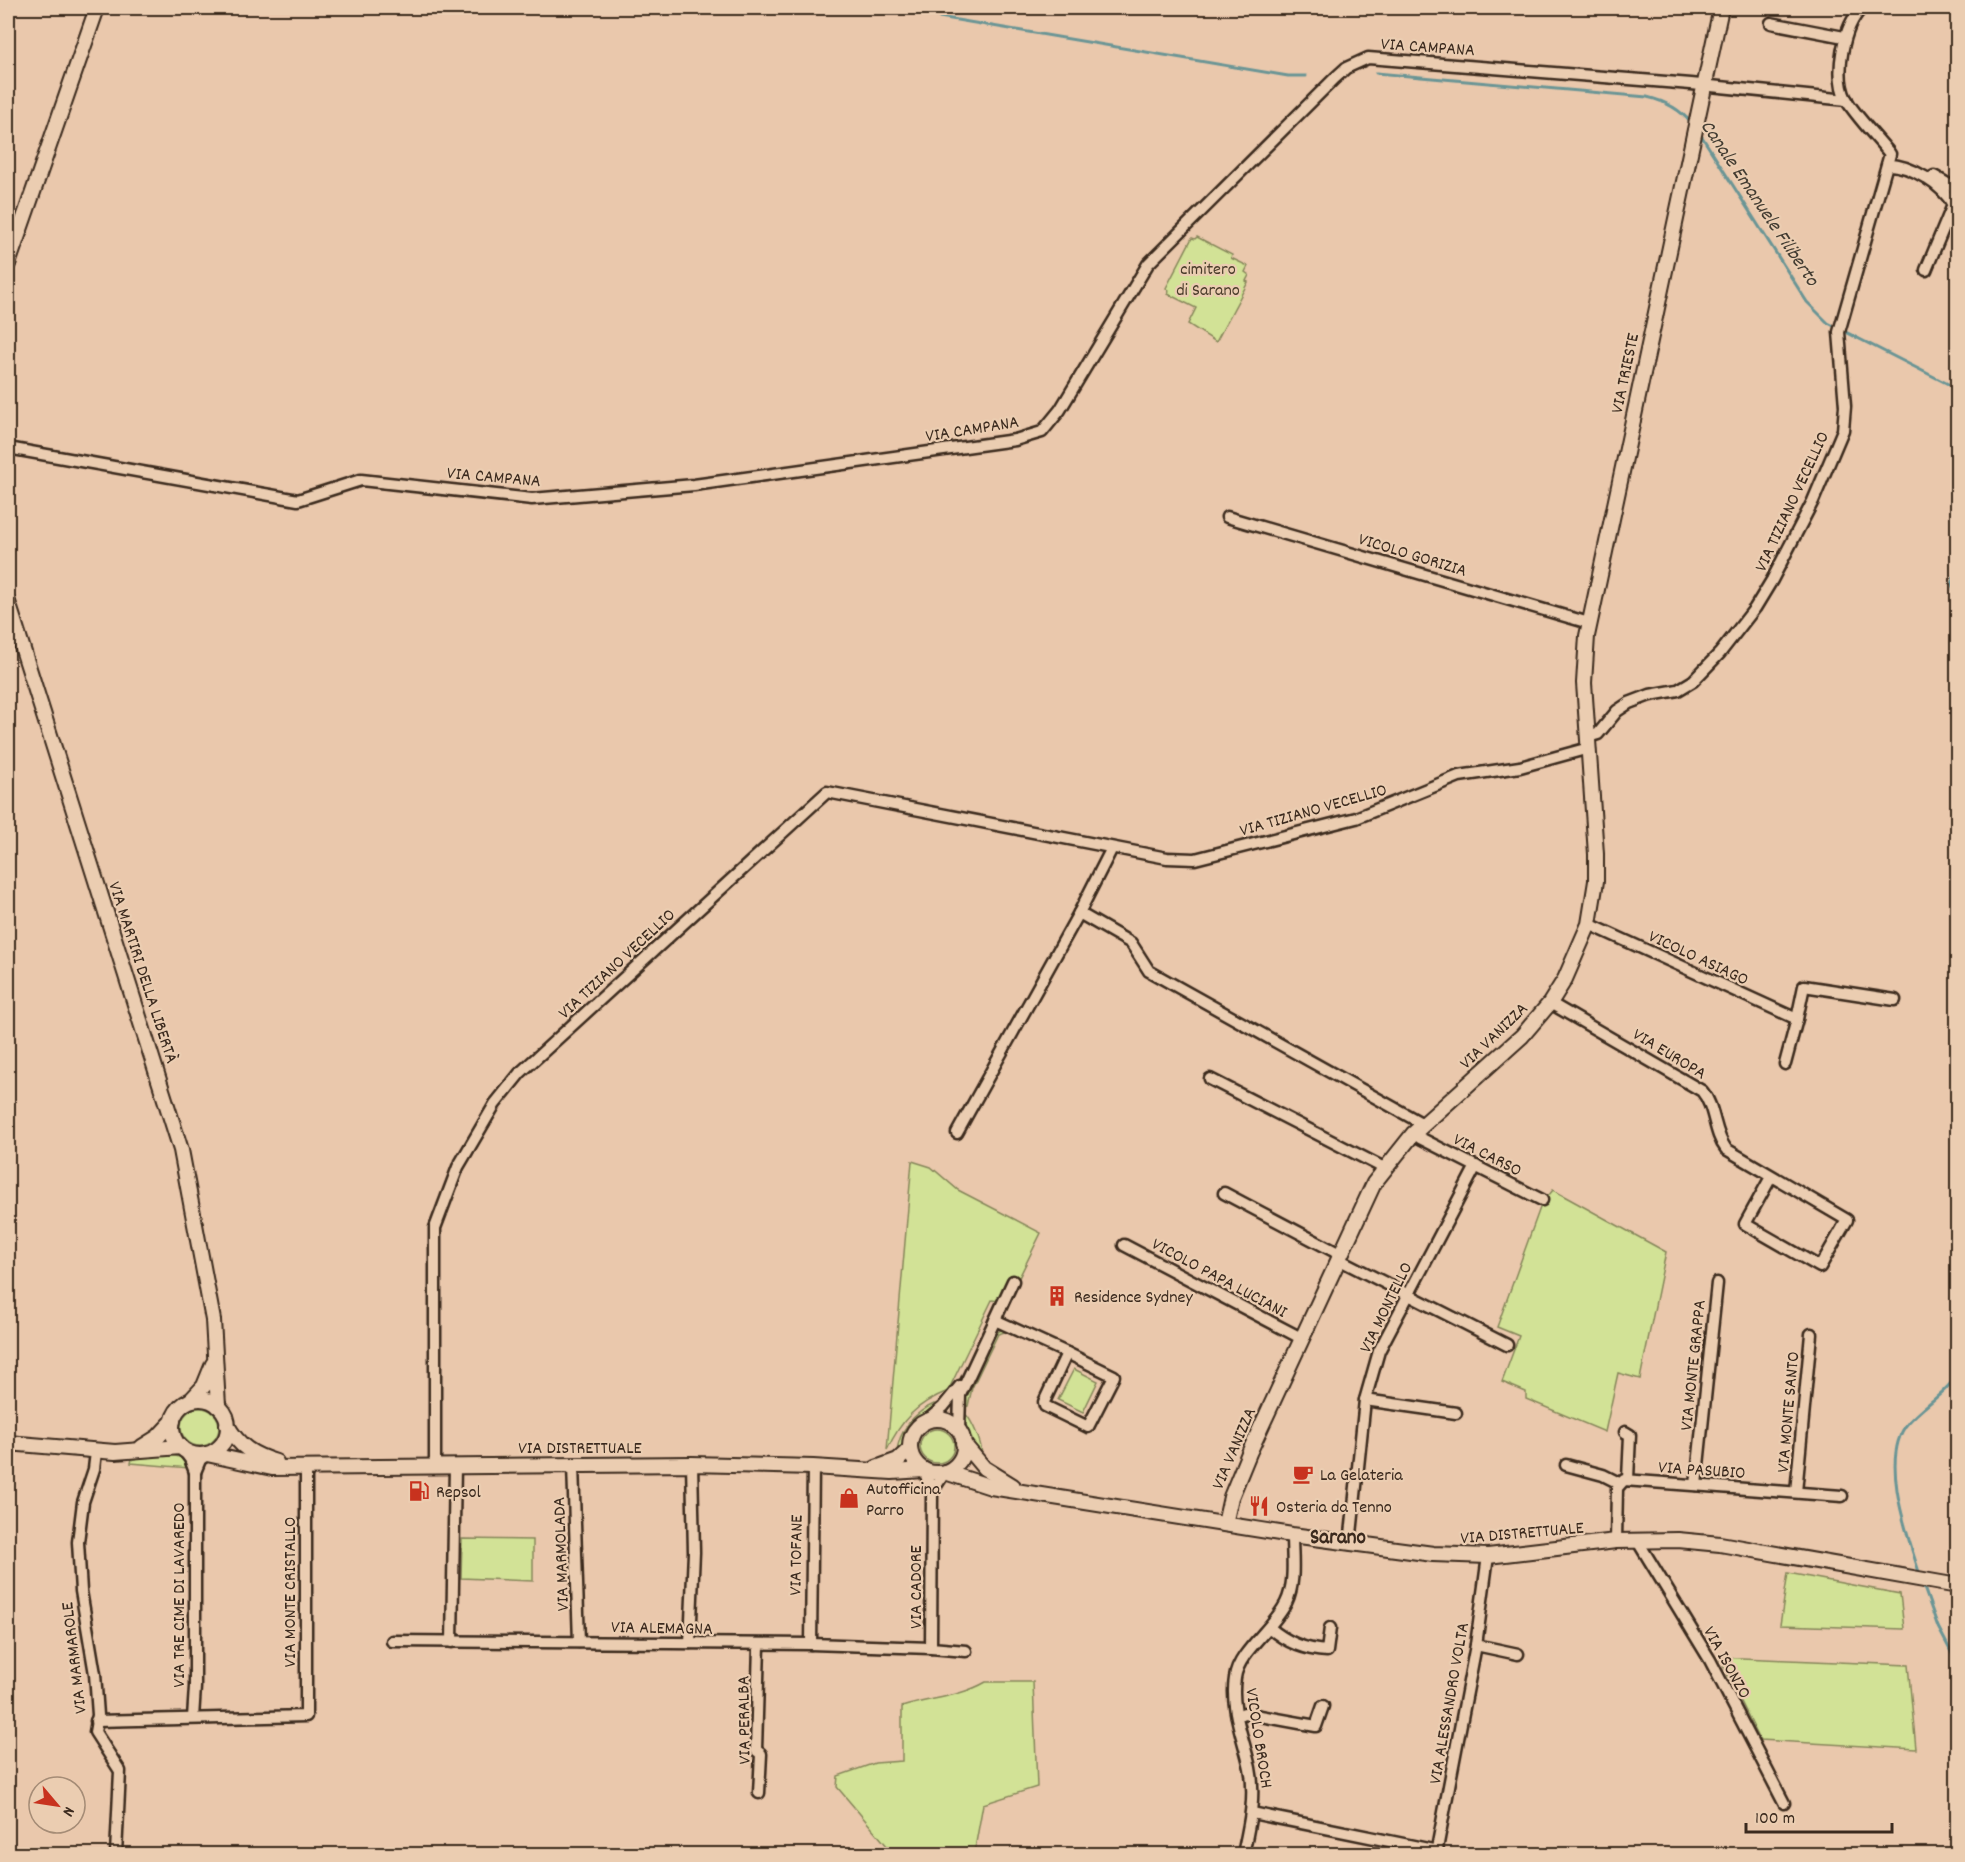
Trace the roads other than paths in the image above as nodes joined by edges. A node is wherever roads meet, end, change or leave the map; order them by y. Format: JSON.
{"nodes":[{"id":1,"x":97,"y":8,"type":"edge"},
{"id":2,"x":1720,"y":8,"type":"edge"},
{"id":3,"x":1862,"y":8,"type":"edge"},
{"id":4,"x":1771,"y":23,"type":"dead end"},
{"id":5,"x":1844,"y":38,"type":"junction"},
{"id":6,"x":1704,"y":86,"type":"junction"},
{"id":7,"x":1846,"y":100,"type":"junction"},
{"id":8,"x":1889,"y":159,"type":"junction"},
{"id":9,"x":1958,"y":190,"type":"edge"},
{"id":10,"x":1955,"y":202,"type":"edge"},
{"id":11,"x":8,"y":264,"type":"edge"},
{"id":12,"x":1926,"y":270,"type":"dead end"},
{"id":13,"x":8,"y":448,"type":"edge"},
{"id":14,"x":1227,"y":517,"type":"dead end"},
{"id":15,"x":8,"y":602,"type":"edge"},
{"id":16,"x":1589,"y":623,"type":"junction"},
{"id":17,"x":1588,"y":742,"type":"junction"},
{"id":18,"x":1112,"y":848,"type":"junction"},
{"id":19,"x":1079,"y":913,"type":"junction"},
{"id":20,"x":1589,"y":924,"type":"junction"},
{"id":21,"x":1895,"y":1000,"type":"dead end"},
{"id":22,"x":1550,"y":1003,"type":"junction"},
{"id":23,"x":1797,"y":1019,"type":"junction"},
{"id":24,"x":1785,"y":1064,"type":"dead end"},
{"id":25,"x":1210,"y":1079,"type":"dead end"},
{"id":26,"x":1422,"y":1131,"type":"junction"},
{"id":27,"x":957,"y":1133,"type":"dead end"},
{"id":28,"x":1476,"y":1166,"type":"junction"},
{"id":29,"x":1384,"y":1168,"type":"junction"},
{"id":30,"x":1771,"y":1177,"type":"junction"},
{"id":31,"x":1224,"y":1193,"type":"dead end"},
{"id":32,"x":1542,"y":1200,"type":"dead end"},
{"id":33,"x":1124,"y":1245,"type":"dead end"},
{"id":34,"x":1339,"y":1256,"type":"junction"},
{"id":35,"x":1012,"y":1281,"type":"dead end"},
{"id":36,"x":1717,"y":1283,"type":"dead end"},
{"id":37,"x":1408,"y":1294,"type":"junction"},
{"id":38,"x":994,"y":1320,"type":"junction"},
{"id":39,"x":1811,"y":1334,"type":"dead end"},
{"id":40,"x":1301,"y":1338,"type":"junction"},
{"id":41,"x":1507,"y":1345,"type":"dead end"},
{"id":42,"x":1067,"y":1353,"type":"junction"},
{"id":43,"x":214,"y":1360,"type":"junction"},
{"id":44,"x":966,"y":1379,"type":"junction"},
{"id":45,"x":191,"y":1400,"type":"junction"},
{"id":46,"x":1365,"y":1400,"type":"junction"},
{"id":47,"x":218,"y":1406,"type":"junction"},
{"id":48,"x":1456,"y":1413,"type":"dead end"},
{"id":49,"x":173,"y":1421,"type":"junction"},
{"id":50,"x":924,"y":1423,"type":"junction"},
{"id":51,"x":227,"y":1425,"type":"junction"},
{"id":52,"x":1625,"y":1432,"type":"dead end"},
{"id":53,"x":961,"y":1437,"type":"junction"},
{"id":54,"x":8,"y":1443,"type":"edge"},
{"id":55,"x":181,"y":1448,"type":"junction"},
{"id":56,"x":910,"y":1449,"type":"junction"},
{"id":57,"x":96,"y":1452,"type":"junction"},
{"id":58,"x":132,"y":1452,"type":"junction"},
{"id":59,"x":207,"y":1454,"type":"junction"},
{"id":60,"x":692,"y":1464,"type":"junction"},
{"id":61,"x":573,"y":1465,"type":"junction"},
{"id":62,"x":1566,"y":1465,"type":"dead end"},
{"id":63,"x":455,"y":1466,"type":"junction"},
{"id":64,"x":302,"y":1467,"type":"junction"},
{"id":65,"x":435,"y":1467,"type":"junction"},
{"id":66,"x":813,"y":1467,"type":"junction"},
{"id":67,"x":863,"y":1470,"type":"junction"},
{"id":68,"x":924,"y":1470,"type":"junction"},
{"id":69,"x":195,"y":1472,"type":"junction"},
{"id":70,"x":945,"y":1472,"type":"junction"},
{"id":71,"x":1623,"y":1481,"type":"junction"},
{"id":72,"x":1696,"y":1485,"type":"junction"},
{"id":73,"x":932,"y":1492,"type":"junction"},
{"id":74,"x":1796,"y":1492,"type":"junction"},
{"id":75,"x":1032,"y":1493,"type":"junction"},
{"id":76,"x":1842,"y":1496,"type":"dead end"},
{"id":77,"x":1225,"y":1524,"type":"junction"},
{"id":78,"x":1293,"y":1535,"type":"junction"},
{"id":79,"x":1637,"y":1540,"type":"junction"},
{"id":80,"x":1616,"y":1541,"type":"junction"},
{"id":81,"x":1350,"y":1544,"type":"junction"},
{"id":82,"x":1488,"y":1556,"type":"junction"},
{"id":83,"x":1958,"y":1586,"type":"edge"},
{"id":84,"x":1270,"y":1628,"type":"junction"},
{"id":85,"x":1330,"y":1628,"type":"dead end"},
{"id":86,"x":392,"y":1641,"type":"dead end"},
{"id":87,"x":452,"y":1642,"type":"junction"},
{"id":88,"x":579,"y":1642,"type":"junction"},
{"id":89,"x":690,"y":1643,"type":"junction"},
{"id":90,"x":811,"y":1644,"type":"junction"},
{"id":91,"x":1476,"y":1645,"type":"junction"},
{"id":92,"x":759,"y":1646,"type":"junction"},
{"id":93,"x":931,"y":1648,"type":"junction"},
{"id":94,"x":966,"y":1651,"type":"dead end"},
{"id":95,"x":1518,"y":1654,"type":"dead end"},
{"id":96,"x":1323,"y":1706,"type":"dead end"},
{"id":97,"x":1237,"y":1716,"type":"junction"},
{"id":98,"x":193,"y":1718,"type":"junction"},
{"id":99,"x":96,"y":1721,"type":"junction"},
{"id":100,"x":759,"y":1793,"type":"dead end"},
{"id":101,"x":1784,"y":1803,"type":"dead end"},
{"id":102,"x":1252,"y":1813,"type":"junction"},
{"id":103,"x":1437,"y":1852,"type":"edge"},
{"id":104,"x":116,"y":1854,"type":"edge"},
{"id":105,"x":1243,"y":1854,"type":"edge"}],
"edges":[{"from":1,"to":11,"type":"street"},
{"from":2,"to":6,"type":"street","name":"VIA TRIESTE"},
{"from":3,"to":5,"type":"street"},
{"from":4,"to":5,"type":"street"},
{"from":5,"to":7,"type":"street"},
{"from":6,"to":7,"type":"street","name":"VIA CAMPANA"},
{"from":6,"to":13,"type":"street","name":"VIA CAMPANA"},
{"from":6,"to":16,"type":"street","name":"VIA TRIESTE"},
{"from":7,"to":8,"type":"street"},
{"from":8,"to":9,"type":"street"},
{"from":8,"to":10,"type":"street"},
{"from":8,"to":17,"type":"street","name":"VIA TIZIANO VECELLIO"},
{"from":10,"to":12,"type":"street"},
{"from":14,"to":16,"type":"street","name":"VICOLO GORIZIA"},
{"from":15,"to":43,"type":"street","name":"VIA MARTIRI DELLA LIBERTÀ"},
{"from":16,"to":17,"type":"street","name":"VIA TRIESTE"},
{"from":17,"to":18,"type":"street","name":"VIA TIZIANO VECELLIO"},
{"from":17,"to":20,"type":"street","name":"VIA VANIZZA"},
{"from":18,"to":19,"type":"street"},
{"from":18,"to":65,"type":"street","name":"VIA TIZIANO VECELLIO"},
{"from":19,"to":26,"type":"street"},
{"from":19,"to":27,"type":"street"},
{"from":20,"to":22,"type":"street","name":"VIA VANIZZA"},
{"from":20,"to":23,"type":"street","name":"VICOLO ASIAGO"},
{"from":21,"to":23,"type":"street"},
{"from":22,"to":26,"type":"street","name":"VIA VANIZZA"},
{"from":22,"to":30,"type":"street","name":"VIA EUROPA"},
{"from":23,"to":24,"type":"street"},
{"from":25,"to":29,"type":"street"},
{"from":26,"to":28,"type":"street","name":"VIA CARSO"},
{"from":26,"to":29,"type":"street","name":"VIA VANIZZA"},
{"from":28,"to":32,"type":"street","name":"VIA CARSO"},
{"from":28,"to":37,"type":"street","name":"VIA MONTELLO"},
{"from":29,"to":34,"type":"street","name":"VIA VANIZZA"},
{"from":30,"to":30,"type":"street","name":"VIA EUROPA"},
{"from":31,"to":34,"type":"street"},
{"from":33,"to":40,"type":"street","name":"VICOLO PAPA LUCIANI"},
{"from":34,"to":37,"type":"street"},
{"from":34,"to":40,"type":"street","name":"VIA VANIZZA"},
{"from":35,"to":38,"type":"street"},
{"from":36,"to":72,"type":"street","name":"VIA MONTE GRAPPA"},
{"from":37,"to":41,"type":"street"},
{"from":37,"to":46,"type":"street","name":"VIA MONTELLO"},
{"from":38,"to":42,"type":"street"},
{"from":38,"to":44,"type":"street"},
{"from":39,"to":74,"type":"street","name":"VIA MONTE SANTO"},
{"from":40,"to":77,"type":"street","name":"VIA VANIZZA"},
{"from":42,"to":42,"type":"street"},
{"from":43,"to":45,"type":"street","name":"VIA DISTRETTUALE"},
{"from":43,"to":47,"type":"street","name":"VIA MARTIRI DELLA LIBERTÀ"},
{"from":44,"to":50,"type":"street"},
{"from":44,"to":53,"type":"street"},
{"from":45,"to":47,"type":"street"},
{"from":45,"to":49,"type":"street","name":"VIA DISTRETTUALE"},
{"from":46,"to":48,"type":"street"},
{"from":46,"to":81,"type":"street","name":"VIA MONTELLO"},
{"from":47,"to":51,"type":"street","name":"VIA DISTRETTUALE"},
{"from":49,"to":55,"type":"street"},
{"from":49,"to":58,"type":"street","name":"VIA DISTRETTUALE"},
{"from":50,"to":53,"type":"street"},
{"from":50,"to":56,"type":"street"},
{"from":51,"to":59,"type":"street"},
{"from":51,"to":64,"type":"street","name":"VIA DISTRETTUALE"},
{"from":52,"to":71,"type":"street"},
{"from":53,"to":70,"type":"street"},
{"from":53,"to":75,"type":"street"},
{"from":54,"to":57,"type":"street","name":"VIA DISTRETTUALE"},
{"from":55,"to":58,"type":"street","name":"VIA DISTRETTUALE"},
{"from":55,"to":59,"type":"street","name":"VIA DISTRETTUALE"},
{"from":55,"to":69,"type":"street"},
{"from":56,"to":67,"type":"street"},
{"from":56,"to":68,"type":"street"},
{"from":57,"to":58,"type":"street","name":"VIA DISTRETTUALE"},
{"from":57,"to":99,"type":"street","name":"VIA MARMAROLE"},
{"from":59,"to":64,"type":"street","name":"VIA DISTRETTUALE"},
{"from":59,"to":69,"type":"street"},
{"from":60,"to":61,"type":"street","name":"VIA DISTRETTUALE"},
{"from":60,"to":66,"type":"street","name":"VIA DISTRETTUALE"},
{"from":60,"to":89,"type":"street"},
{"from":61,"to":63,"type":"street","name":"VIA DISTRETTUALE"},
{"from":61,"to":88,"type":"street","name":"VIA MARMOLADA"},
{"from":62,"to":71,"type":"street","name":"VIA PASUBIO"},
{"from":63,"to":65,"type":"street","name":"VIA DISTRETTUALE"},
{"from":63,"to":87,"type":"street"},
{"from":64,"to":65,"type":"street","name":"VIA DISTRETTUALE"},
{"from":64,"to":98,"type":"street","name":"VIA MONTE CRISTALLO"},
{"from":66,"to":67,"type":"street","name":"VIA DISTRETTUALE"},
{"from":66,"to":90,"type":"street","name":"VIA TOFANE"},
{"from":67,"to":68,"type":"street","name":"VIA DISTRETTUALE"},
{"from":68,"to":70,"type":"street"},
{"from":68,"to":73,"type":"street","name":"VIA CADORE"},
{"from":69,"to":98,"type":"street","name":"VIA TRE CIME DI LAVAREDO"},
{"from":70,"to":73,"type":"street"},
{"from":70,"to":75,"type":"street"},
{"from":71,"to":72,"type":"street","name":"VIA PASUBIO"},
{"from":71,"to":80,"type":"street"},
{"from":72,"to":74,"type":"street","name":"VIA PASUBIO"},
{"from":73,"to":93,"type":"street","name":"VIA CADORE"},
{"from":74,"to":76,"type":"street","name":"VIA PASUBIO"},
{"from":75,"to":77,"type":"street","name":"VIA DISTRETTUALE"},
{"from":77,"to":78,"type":"street","name":"VIA DISTRETTUALE"},
{"from":78,"to":81,"type":"street","name":"VIA DISTRETTUALE"},
{"from":78,"to":84,"type":"street","name":"VICOLO BROCH"},
{"from":79,"to":80,"type":"street","name":"VIA DISTRETTUALE"},
{"from":79,"to":83,"type":"street","name":"VIA DISTRETTUALE"},
{"from":79,"to":101,"type":"street","name":"VIA ISONZO"},
{"from":80,"to":82,"type":"street","name":"VIA DISTRETTUALE"},
{"from":81,"to":82,"type":"street","name":"VIA DISTRETTUALE"},
{"from":82,"to":91,"type":"street","name":"VIA ALESSANDRO VOLTA"},
{"from":84,"to":85,"type":"street"},
{"from":84,"to":97,"type":"street","name":"VICOLO BROCH"},
{"from":86,"to":87,"type":"street","name":"VIA ALEMAGNA"},
{"from":87,"to":88,"type":"street","name":"VIA ALEMAGNA"},
{"from":88,"to":89,"type":"street","name":"VIA ALEMAGNA"},
{"from":89,"to":92,"type":"street","name":"VIA ALEMAGNA"},
{"from":90,"to":92,"type":"street","name":"VIA ALEMAGNA"},
{"from":90,"to":93,"type":"street","name":"VIA ALEMAGNA"},
{"from":91,"to":95,"type":"street"},
{"from":91,"to":103,"type":"street","name":"VIA ALESSANDRO VOLTA"},
{"from":92,"to":100,"type":"street","name":"VIA PERALBA"},
{"from":93,"to":94,"type":"street","name":"VIA CADORE"},
{"from":96,"to":97,"type":"street"},
{"from":97,"to":102,"type":"street","name":"VICOLO BROCH"},
{"from":98,"to":99,"type":"street"},
{"from":99,"to":104,"type":"street","name":"VIA MARMAROLE"},
{"from":102,"to":103,"type":"street"},
{"from":102,"to":105,"type":"street","name":"VICOLO BROCH"}]}
